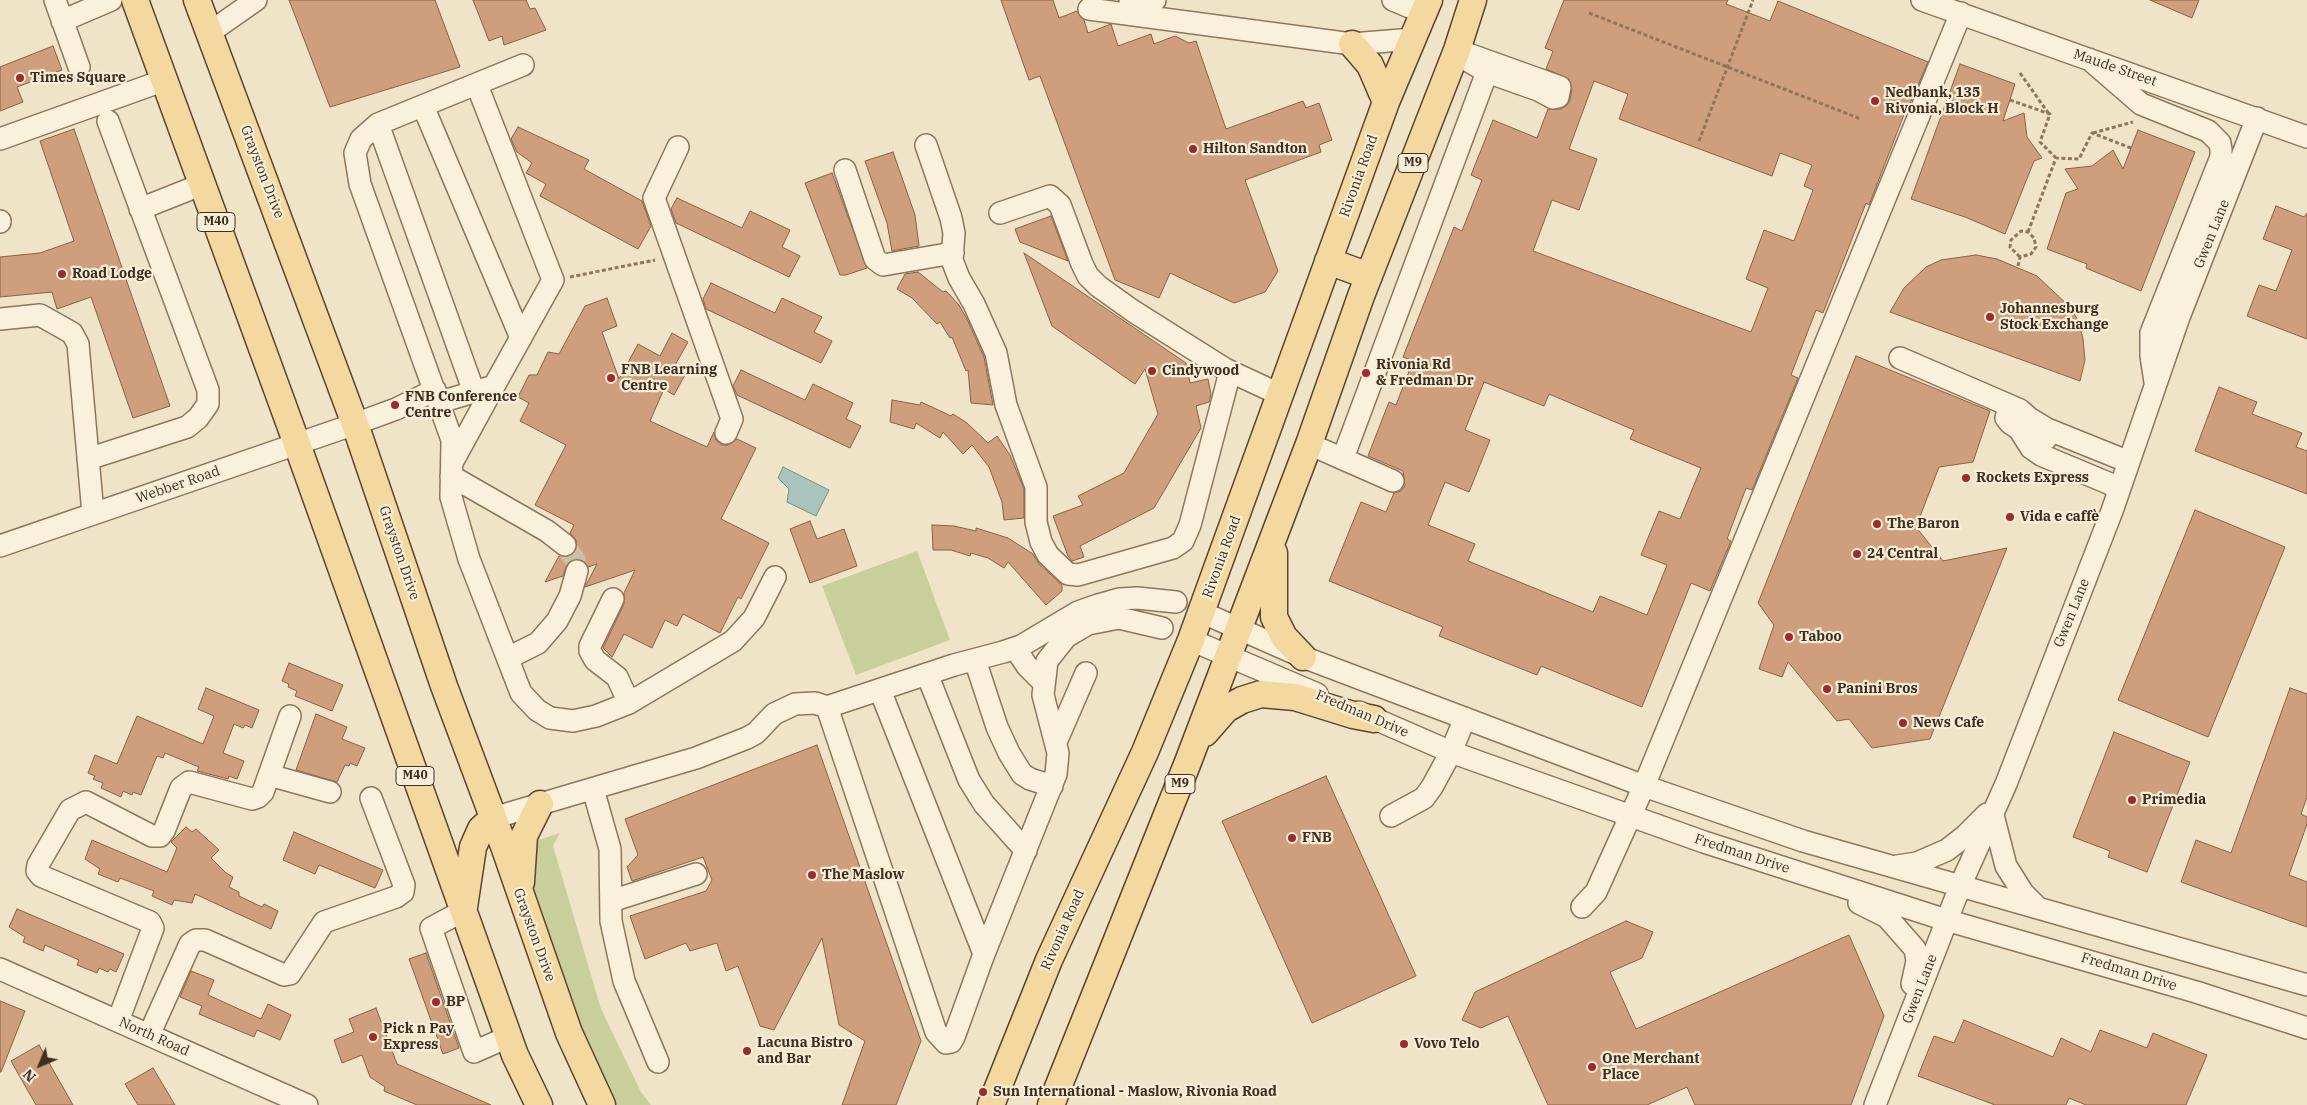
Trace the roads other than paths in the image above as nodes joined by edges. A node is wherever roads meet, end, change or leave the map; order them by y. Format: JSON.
{"nodes":[{"id":1,"x":55,"y":0,"type":"edge"},
{"id":2,"x":111,"y":0,"type":"edge"},
{"id":3,"x":135,"y":0,"type":"edge"},
{"id":4,"x":197,"y":0,"type":"edge"},
{"id":5,"x":256,"y":0,"type":"edge"},
{"id":6,"x":1130,"y":0,"type":"edge"},
{"id":7,"x":1155,"y":0,"type":"edge"},
{"id":8,"x":1393,"y":0,"type":"edge"},
{"id":9,"x":1473,"y":0,"type":"edge"},
{"id":10,"x":1922,"y":0,"type":"edge"},
{"id":11,"x":1426,"y":6,"type":"edge"},
{"id":12,"x":1089,"y":9,"type":"dead end"},
{"id":13,"x":1961,"y":14,"type":"junction"},
{"id":14,"x":62,"y":21,"type":"junction"},
{"id":15,"x":209,"y":33,"type":"junction"},
{"id":16,"x":1413,"y":39,"type":"junction"},
{"id":17,"x":1352,"y":44,"type":"junction"},
{"id":18,"x":1457,"y":50,"type":"junction"},
{"id":19,"x":2089,"y":59,"type":"junction"},
{"id":20,"x":523,"y":65,"type":"dead end"},
{"id":21,"x":79,"y":67,"type":"dead end"},
{"id":22,"x":1487,"y":72,"type":"junction"},
{"id":23,"x":165,"y":80,"type":"junction"},
{"id":24,"x":477,"y":85,"type":"junction"},
{"id":25,"x":1386,"y":102,"type":"junction"},
{"id":26,"x":423,"y":106,"type":"junction"},
{"id":27,"x":2257,"y":118,"type":"junction"},
{"id":28,"x":108,"y":121,"type":"dead end"},
{"id":29,"x":378,"y":124,"type":"junction"},
{"id":30,"x":2307,"y":136,"type":"edge"},
{"id":31,"x":0,"y":139,"type":"edge"},
{"id":32,"x":926,"y":145,"type":"dead end"},
{"id":33,"x":678,"y":147,"type":"dead end"},
{"id":34,"x":844,"y":170,"type":"dead end"},
{"id":35,"x":203,"y":184,"type":"junction"},
{"id":36,"x":140,"y":209,"type":"junction"},
{"id":37,"x":1000,"y":213,"type":"dead end"},
{"id":38,"x":679,"y":227,"type":"dead end"},
{"id":39,"x":953,"y":253,"type":"junction"},
{"id":40,"x":673,"y":256,"type":"junction"},
{"id":41,"x":1328,"y":261,"type":"junction"},
{"id":42,"x":1369,"y":276,"type":"junction"},
{"id":43,"x":711,"y":315,"type":"dead end"},
{"id":44,"x":0,"y":319,"type":"edge"},
{"id":45,"x":702,"y":335,"type":"junction"},
{"id":46,"x":521,"y":338,"type":"junction"},
{"id":47,"x":1900,"y":358,"type":"dead end"},
{"id":48,"x":1230,"y":372,"type":"junction"},
{"id":49,"x":2156,"y":387,"type":"junction"},
{"id":50,"x":484,"y":389,"type":"junction"},
{"id":51,"x":1281,"y":395,"type":"junction"},
{"id":52,"x":438,"y":396,"type":"junction"},
{"id":53,"x":742,"y":400,"type":"dead end"},
{"id":54,"x":2016,"y":415,"type":"junction"},
{"id":55,"x":355,"y":424,"type":"junction"},
{"id":56,"x":297,"y":444,"type":"junction"},
{"id":57,"x":1309,"y":444,"type":"junction"},
{"id":58,"x":88,"y":458,"type":"junction"},
{"id":59,"x":1343,"y":458,"type":"junction"},
{"id":60,"x":452,"y":469,"type":"junction"},
{"id":61,"x":2127,"y":469,"type":"junction"},
{"id":62,"x":1393,"y":481,"type":"dead end"},
{"id":63,"x":93,"y":514,"type":"junction"},
{"id":64,"x":1275,"y":533,"type":"junction"},
{"id":65,"x":564,"y":545,"type":"tunnel mouth"},
{"id":66,"x":0,"y":546,"type":"edge"},
{"id":67,"x":577,"y":571,"type":"tunnel mouth"},
{"id":68,"x":775,"y":577,"type":"dead end"},
{"id":69,"x":613,"y":599,"type":"dead end"},
{"id":70,"x":1176,"y":602,"type":"dead end"},
{"id":71,"x":1201,"y":612,"type":"junction"},
{"id":72,"x":1162,"y":628,"type":"dead end"},
{"id":73,"x":1238,"y":628,"type":"junction"},
{"id":74,"x":1192,"y":640,"type":"junction"},
{"id":75,"x":1015,"y":648,"type":"junction"},
{"id":76,"x":1228,"y":656,"type":"junction"},
{"id":77,"x":1303,"y":657,"type":"junction"},
{"id":78,"x":508,"y":658,"type":"junction"},
{"id":79,"x":975,"y":660,"type":"junction"},
{"id":80,"x":1086,"y":673,"type":"dead end"},
{"id":81,"x":927,"y":674,"type":"junction"},
{"id":82,"x":1043,"y":682,"type":"junction"},
{"id":83,"x":880,"y":690,"type":"junction"},
{"id":84,"x":629,"y":703,"type":"junction"},
{"id":85,"x":827,"y":707,"type":"junction"},
{"id":86,"x":290,"y":716,"type":"dead end"},
{"id":87,"x":1465,"y":718,"type":"junction"},
{"id":88,"x":1374,"y":719,"type":"junction"},
{"id":89,"x":1056,"y":742,"type":"junction"},
{"id":90,"x":1451,"y":752,"type":"junction"},
{"id":91,"x":1188,"y":762,"type":"junction"},
{"id":92,"x":269,"y":774,"type":"junction"},
{"id":93,"x":2006,"y":784,"type":"junction"},
{"id":94,"x":1052,"y":786,"type":"junction"},
{"id":95,"x":1644,"y":786,"type":"junction"},
{"id":96,"x":593,"y":789,"type":"junction"},
{"id":97,"x":330,"y":792,"type":"dead end"},
{"id":98,"x":371,"y":798,"type":"dead end"},
{"id":99,"x":540,"y":804,"type":"junction"},
{"id":100,"x":1993,"y":815,"type":"junction"},
{"id":101,"x":1391,"y":816,"type":"dead end"},
{"id":102,"x":1629,"y":816,"type":"junction"},
{"id":103,"x":493,"y":818,"type":"junction"},
{"id":104,"x":1026,"y":851,"type":"junction"},
{"id":105,"x":1879,"y":864,"type":"junction"},
{"id":106,"x":1797,"y":872,"type":"junction"},
{"id":107,"x":696,"y":874,"type":"dead end"},
{"id":108,"x":1961,"y":884,"type":"junction"},
{"id":109,"x":611,"y":901,"type":"junction"},
{"id":110,"x":523,"y":905,"type":"junction"},
{"id":111,"x":1582,"y":907,"type":"dead end"},
{"id":112,"x":2039,"y":909,"type":"junction"},
{"id":113,"x":463,"y":911,"type":"junction"},
{"id":114,"x":1946,"y":920,"type":"junction"},
{"id":115,"x":984,"y":954,"type":"junction"},
{"id":116,"x":0,"y":969,"type":"edge"},
{"id":117,"x":2307,"y":985,"type":"edge"},
{"id":118,"x":118,"y":1021,"type":"junction"},
{"id":119,"x":2307,"y":1028,"type":"edge"},
{"id":120,"x":149,"y":1035,"type":"junction"},
{"id":121,"x":508,"y":1037,"type":"junction"},
{"id":122,"x":1893,"y":1059,"type":"junction"},
{"id":123,"x":658,"y":1062,"type":"dead end"},
{"id":124,"x":307,"y":1105,"type":"edge"},
{"id":125,"x":539,"y":1105,"type":"edge"},
{"id":126,"x":602,"y":1105,"type":"edge"},
{"id":127,"x":991,"y":1105,"type":"edge"},
{"id":128,"x":1051,"y":1105,"type":"edge"},
{"id":129,"x":1875,"y":1105,"type":"edge"}],
"edges":[{"from":1,"to":14,"type":"street"},
{"from":2,"to":14,"type":"street"},
{"from":3,"to":23,"type":"main road","number":"M40"},
{"from":4,"to":15,"type":"main road","name":"Grayston Drive"},
{"from":5,"to":15,"type":"street"},
{"from":6,"to":7,"type":"street"},
{"from":8,"to":11,"type":"street"},
{"from":9,"to":18,"type":"main road","number":"M9"},
{"from":10,"to":13,"type":"street","name":"Maude Street"},
{"from":11,"to":16,"type":"main road","name":"Rivonia Road"},
{"from":12,"to":17,"type":"street"},
{"from":13,"to":19,"type":"street","name":"Maude Street"},
{"from":13,"to":95,"type":"street"},
{"from":14,"to":21,"type":"street"},
{"from":15,"to":55,"type":"main road","name":"Grayston Drive"},
{"from":16,"to":17,"type":"street"},
{"from":16,"to":25,"type":"main road","name":"Rivonia Road"},
{"from":17,"to":25,"type":"main road"},
{"from":18,"to":22,"type":"street"},
{"from":18,"to":22,"type":"street"},
{"from":18,"to":42,"type":"main road","number":"M9"},
{"from":19,"to":27,"type":"street","name":"Maude Street"},
{"from":19,"to":49,"type":"street"},
{"from":20,"to":24,"type":"street"},
{"from":22,"to":59,"type":"street"},
{"from":23,"to":31,"type":"street"},
{"from":23,"to":35,"type":"main road","number":"M40"},
{"from":24,"to":26,"type":"street"},
{"from":24,"to":46,"type":"street"},
{"from":25,"to":41,"type":"main road","name":"Rivonia Road"},
{"from":26,"to":29,"type":"street"},
{"from":26,"to":46,"type":"street"},
{"from":27,"to":30,"type":"street","name":"Maude Street"},
{"from":27,"to":49,"type":"street","name":"Gwen Lane"},
{"from":28,"to":36,"type":"street"},
{"from":29,"to":50,"type":"street"},
{"from":29,"to":52,"type":"street"},
{"from":32,"to":39,"type":"street"},
{"from":33,"to":40,"type":"street"},
{"from":34,"to":39,"type":"street"},
{"from":35,"to":36,"type":"street"},
{"from":35,"to":56,"type":"main road","number":"M40"},
{"from":36,"to":58,"type":"street"},
{"from":37,"to":48,"type":"street"},
{"from":38,"to":40,"type":"street"},
{"from":39,"to":48,"type":"street"},
{"from":40,"to":45,"type":"street"},
{"from":41,"to":42,"type":"main road"},
{"from":41,"to":51,"type":"main road","name":"Rivonia Road"},
{"from":42,"to":57,"type":"main road","number":"M9"},
{"from":43,"to":45,"type":"street"},
{"from":44,"to":58,"type":"street"},
{"from":45,"to":53,"type":"street"},
{"from":46,"to":50,"type":"street"},
{"from":47,"to":54,"type":"street"},
{"from":48,"to":51,"type":"street"},
{"from":49,"to":61,"type":"street","name":"Gwen Lane"},
{"from":50,"to":52,"type":"street","name":"Webber Road"},
{"from":50,"to":60,"type":"street"},
{"from":51,"to":71,"type":"main road","name":"Rivonia Road"},
{"from":52,"to":55,"type":"street","name":"Webber Road"},
{"from":52,"to":60,"type":"street"},
{"from":54,"to":61,"type":"street"},
{"from":54,"to":61,"type":"street"},
{"from":55,"to":56,"type":"street","name":"Webber Road"},
{"from":55,"to":103,"type":"main road","name":"Grayston Drive"},
{"from":56,"to":63,"type":"street","name":"Webber Road"},
{"from":56,"to":113,"type":"main road","number":"M40"},
{"from":57,"to":59,"type":"street"},
{"from":57,"to":64,"type":"main road","number":"M9"},
{"from":58,"to":63,"type":"street"},
{"from":59,"to":62,"type":"street"},
{"from":60,"to":65,"type":"street"},
{"from":60,"to":78,"type":"street"},
{"from":61,"to":93,"type":"street","name":"Gwen Lane"},
{"from":63,"to":66,"type":"street","name":"Webber Road"},
{"from":64,"to":73,"type":"main road","number":"M9"},
{"from":64,"to":77,"type":"main road"},
{"from":67,"to":78,"type":"street"},
{"from":68,"to":84,"type":"street"},
{"from":69,"to":84,"type":"street"},
{"from":70,"to":75,"type":"street"},
{"from":71,"to":73,"type":"street"},
{"from":71,"to":74,"type":"main road","name":"Rivonia Road"},
{"from":72,"to":82,"type":"street"},
{"from":73,"to":76,"type":"main road","number":"M9"},
{"from":73,"to":77,"type":"street"},
{"from":74,"to":76,"type":"street","name":"Fredman Drive"},
{"from":74,"to":127,"type":"main road","name":"Rivonia Road"},
{"from":75,"to":79,"type":"street"},
{"from":75,"to":82,"type":"street"},
{"from":76,"to":88,"type":"street","name":"Fredman Drive"},
{"from":76,"to":91,"type":"main road","number":"M9"},
{"from":77,"to":87,"type":"street"},
{"from":78,"to":84,"type":"street"},
{"from":79,"to":81,"type":"street"},
{"from":79,"to":94,"type":"street"},
{"from":80,"to":89,"type":"street"},
{"from":81,"to":83,"type":"street"},
{"from":81,"to":104,"type":"street"},
{"from":82,"to":89,"type":"street"},
{"from":83,"to":85,"type":"street"},
{"from":83,"to":115,"type":"street"},
{"from":85,"to":96,"type":"street"},
{"from":85,"to":115,"type":"street"},
{"from":86,"to":92,"type":"street"},
{"from":87,"to":90,"type":"street"},
{"from":87,"to":95,"type":"street"},
{"from":88,"to":90,"type":"street","name":"Fredman Drive"},
{"from":88,"to":91,"type":"main road"},
{"from":89,"to":94,"type":"street"},
{"from":90,"to":101,"type":"street"},
{"from":90,"to":102,"type":"street","name":"Fredman Drive"},
{"from":91,"to":128,"type":"main road","number":"M9"},
{"from":92,"to":97,"type":"street"},
{"from":92,"to":118,"type":"street"},
{"from":93,"to":100,"type":"street","name":"Gwen Lane"},
{"from":93,"to":105,"type":"street"},
{"from":94,"to":104,"type":"street"},
{"from":95,"to":102,"type":"street"},
{"from":95,"to":105,"type":"street"},
{"from":96,"to":99,"type":"street"},
{"from":96,"to":109,"type":"street"},
{"from":98,"to":120,"type":"street"},
{"from":99,"to":103,"type":"street"},
{"from":99,"to":110,"type":"main road"},
{"from":100,"to":108,"type":"street","name":"Gwen Lane"},
{"from":100,"to":112,"type":"street"},
{"from":102,"to":106,"type":"street","name":"Fredman Drive"},
{"from":102,"to":111,"type":"street"},
{"from":103,"to":110,"type":"main road","name":"Grayston Drive"},
{"from":103,"to":113,"type":"main road"},
{"from":104,"to":115,"type":"street"},
{"from":105,"to":108,"type":"street"},
{"from":106,"to":114,"type":"street","name":"Fredman Drive"},
{"from":106,"to":122,"type":"street"},
{"from":107,"to":109,"type":"street"},
{"from":108,"to":112,"type":"street"},
{"from":108,"to":114,"type":"street","name":"Gwen Lane"},
{"from":109,"to":123,"type":"street"},
{"from":110,"to":126,"type":"main road","name":"Grayston Drive"},
{"from":112,"to":117,"type":"street"},
{"from":113,"to":121,"type":"main road","number":"M40"},
{"from":113,"to":121,"type":"street"},
{"from":114,"to":119,"type":"street","name":"Fredman Drive"},
{"from":114,"to":122,"type":"street","name":"Gwen Lane"},
{"from":116,"to":118,"type":"street","name":"North Road"},
{"from":118,"to":120,"type":"street","name":"North Road"},
{"from":120,"to":124,"type":"street","name":"North Road"},
{"from":121,"to":125,"type":"main road","number":"M40"},
{"from":122,"to":129,"type":"street","name":"Gwen Lane"}]}
